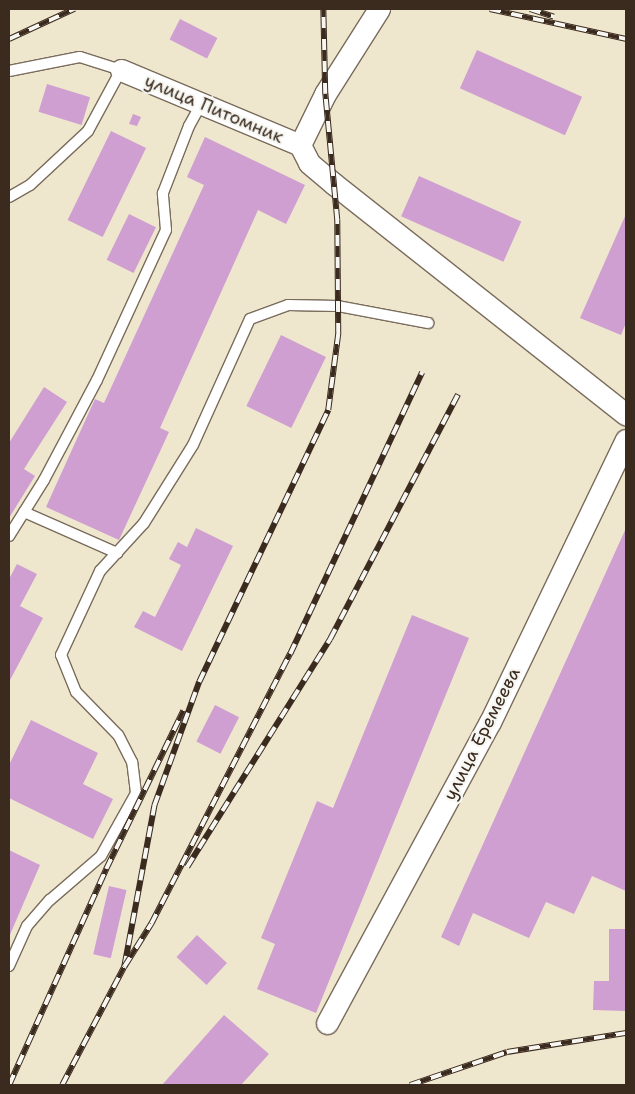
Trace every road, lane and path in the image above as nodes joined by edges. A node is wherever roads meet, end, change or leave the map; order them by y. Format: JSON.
{"nodes":[{"id":1,"x":379,"y":9,"type":"edge"},
{"id":2,"x":121,"y":70,"type":"junction"},
{"id":3,"x":9,"y":71,"type":"edge"},
{"id":4,"x":202,"y":104,"type":"junction"},
{"id":5,"x":300,"y":145,"type":"junction"},
{"id":6,"x":9,"y":197,"type":"edge"},
{"id":7,"x":428,"y":323,"type":"dead end"},
{"id":8,"x":626,"y":416,"type":"edge"},
{"id":9,"x":626,"y":440,"type":"edge"},
{"id":10,"x":24,"y":512,"type":"junction"},
{"id":11,"x":9,"y":536,"type":"edge"},
{"id":12,"x":117,"y":553,"type":"junction"},
{"id":13,"x":9,"y":966,"type":"edge"},
{"id":14,"x":327,"y":1023,"type":"dead end"}],
"edges":[{"from":1,"to":5,"type":"street","name":"улица Питомник"},
{"from":2,"to":3,"type":"lane"},
{"from":2,"to":4,"type":"street","name":"улица Питомник"},
{"from":2,"to":6,"type":"lane"},
{"from":4,"to":5,"type":"street","name":"улица Питомник"},
{"from":4,"to":10,"type":"lane"},
{"from":5,"to":8,"type":"street"},
{"from":7,"to":12,"type":"lane"},
{"from":9,"to":14,"type":"street","name":"улица Еремеева"},
{"from":10,"to":11,"type":"lane"},
{"from":10,"to":12,"type":"lane"},
{"from":12,"to":13,"type":"lane"}]}
